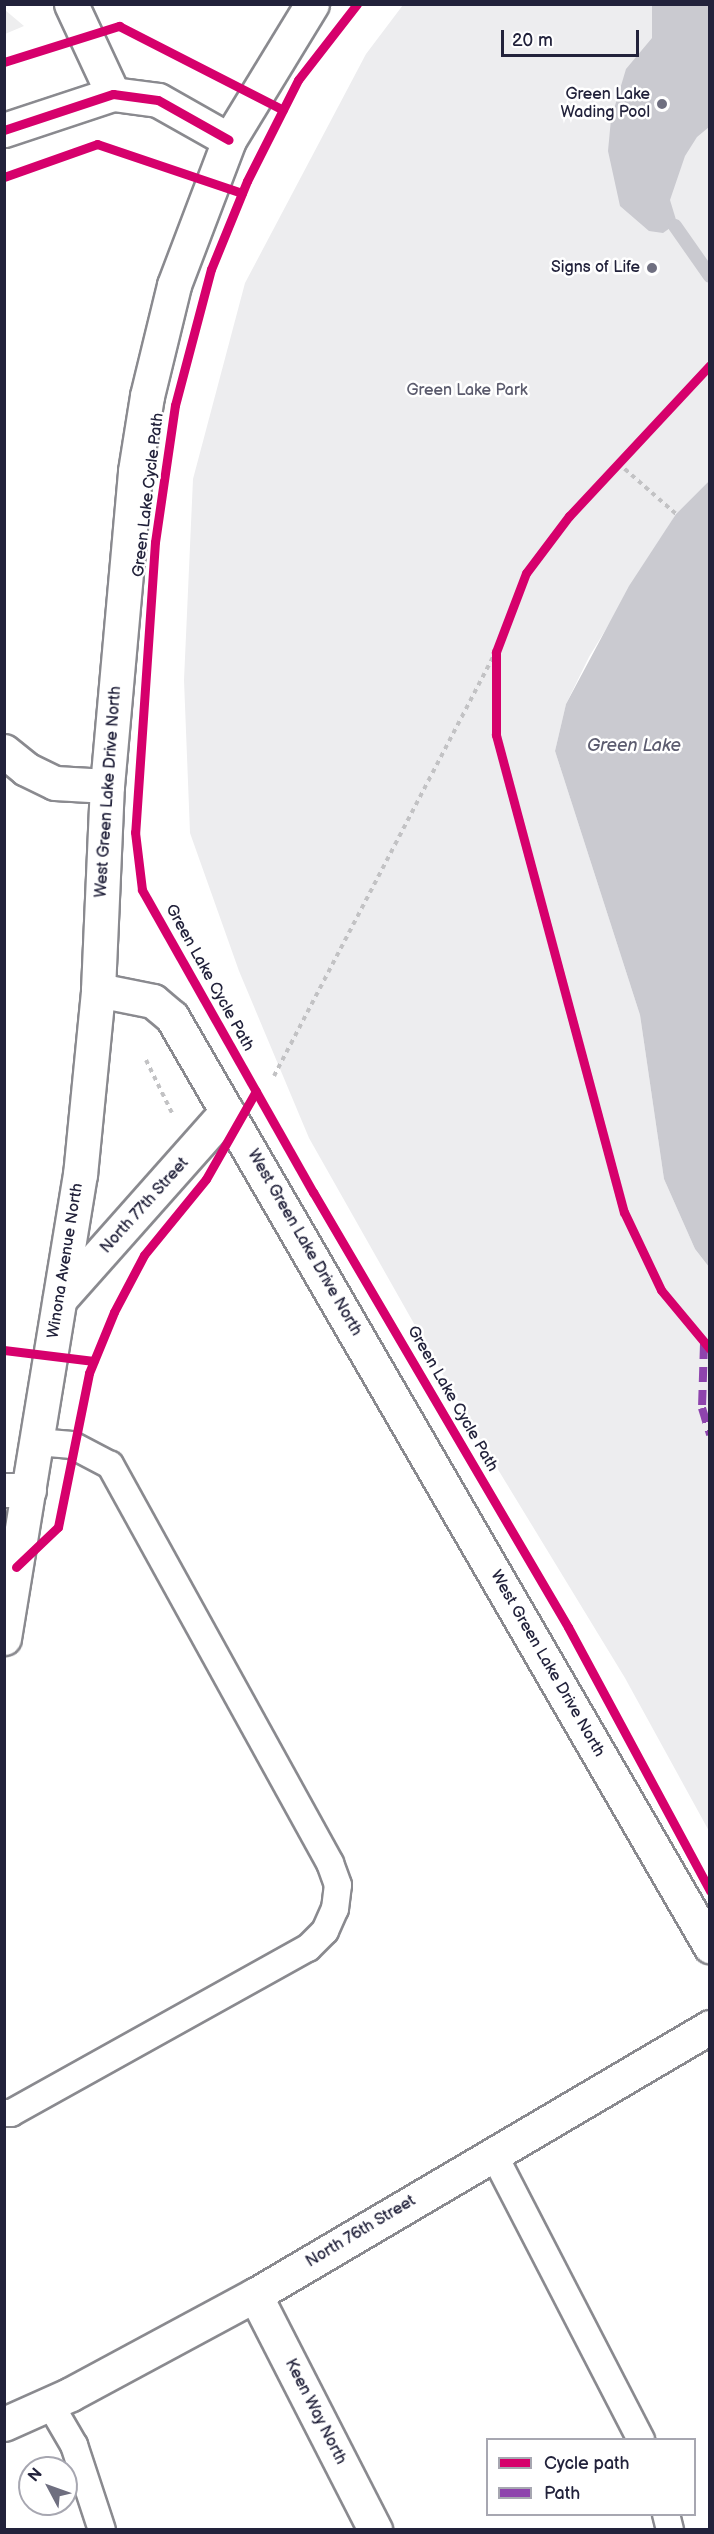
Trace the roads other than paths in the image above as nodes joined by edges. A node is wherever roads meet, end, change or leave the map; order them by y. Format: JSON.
{"nodes":[{"id":1,"x":71,"y":4,"type":"edge"},
{"id":2,"x":312,"y":4,"type":"edge"},
{"id":3,"x":113,"y":94,"type":"junction"},
{"id":4,"x":4,"y":130,"type":"edge"},
{"id":5,"x":229,"y":140,"type":"junction"},
{"id":6,"x":4,"y":751,"type":"edge"},
{"id":7,"x":107,"y":786,"type":"junction"},
{"id":8,"x":98,"y":990,"type":"junction"},
{"id":9,"x":227,"y":1111,"type":"junction"},
{"id":10,"x":60,"y":1299,"type":"junction"},
{"id":11,"x":37,"y":1442,"type":"junction"},
{"id":12,"x":17,"y":1490,"type":"edge"},
{"id":13,"x":4,"y":1638,"type":"edge"},
{"id":14,"x":710,"y":1946,"type":"edge"},
{"id":15,"x":710,"y":2027,"type":"edge"},
{"id":16,"x":4,"y":2112,"type":"edge"},
{"id":17,"x":493,"y":2153,"type":"junction"},
{"id":18,"x":255,"y":2295,"type":"junction"},
{"id":19,"x":50,"y":2404,"type":"junction"},
{"id":20,"x":4,"y":2424,"type":"edge"},
{"id":21,"x":639,"y":2438,"type":"edge"},
{"id":22,"x":102,"y":2529,"type":"edge"},
{"id":23,"x":375,"y":2529,"type":"edge"}],
"edges":[{"from":1,"to":3,"type":"street"},
{"from":2,"to":5,"type":"street","name":"West Green Lake Drive North"},
{"from":3,"to":4,"type":"street"},
{"from":3,"to":5,"type":"street"},
{"from":5,"to":7,"type":"street","name":"West Green Lake Drive North"},
{"from":6,"to":7,"type":"street"},
{"from":7,"to":8,"type":"street","name":"West Green Lake Drive North"},
{"from":8,"to":9,"type":"street","name":"West Green Lake Drive North"},
{"from":8,"to":10,"type":"street","name":"Winona Avenue North"},
{"from":9,"to":10,"type":"street","name":"North 77th Street"},
{"from":9,"to":14,"type":"street","name":"West Green Lake Drive North"},
{"from":10,"to":11,"type":"street","name":"Winona Avenue North"},
{"from":11,"to":12,"type":"street","name":"Winona Avenue North"},
{"from":11,"to":16,"type":"lane"},
{"from":12,"to":13,"type":"street","name":"Winona Avenue North"},
{"from":15,"to":17,"type":"street","name":"North 76th Street"},
{"from":17,"to":18,"type":"street","name":"North 76th Street"},
{"from":17,"to":21,"type":"lane"},
{"from":18,"to":19,"type":"street","name":"North 76th Street"},
{"from":18,"to":23,"type":"street","name":"Keen Way North"},
{"from":19,"to":20,"type":"street","name":"North 76th Street"},
{"from":19,"to":22,"type":"lane"}]}
